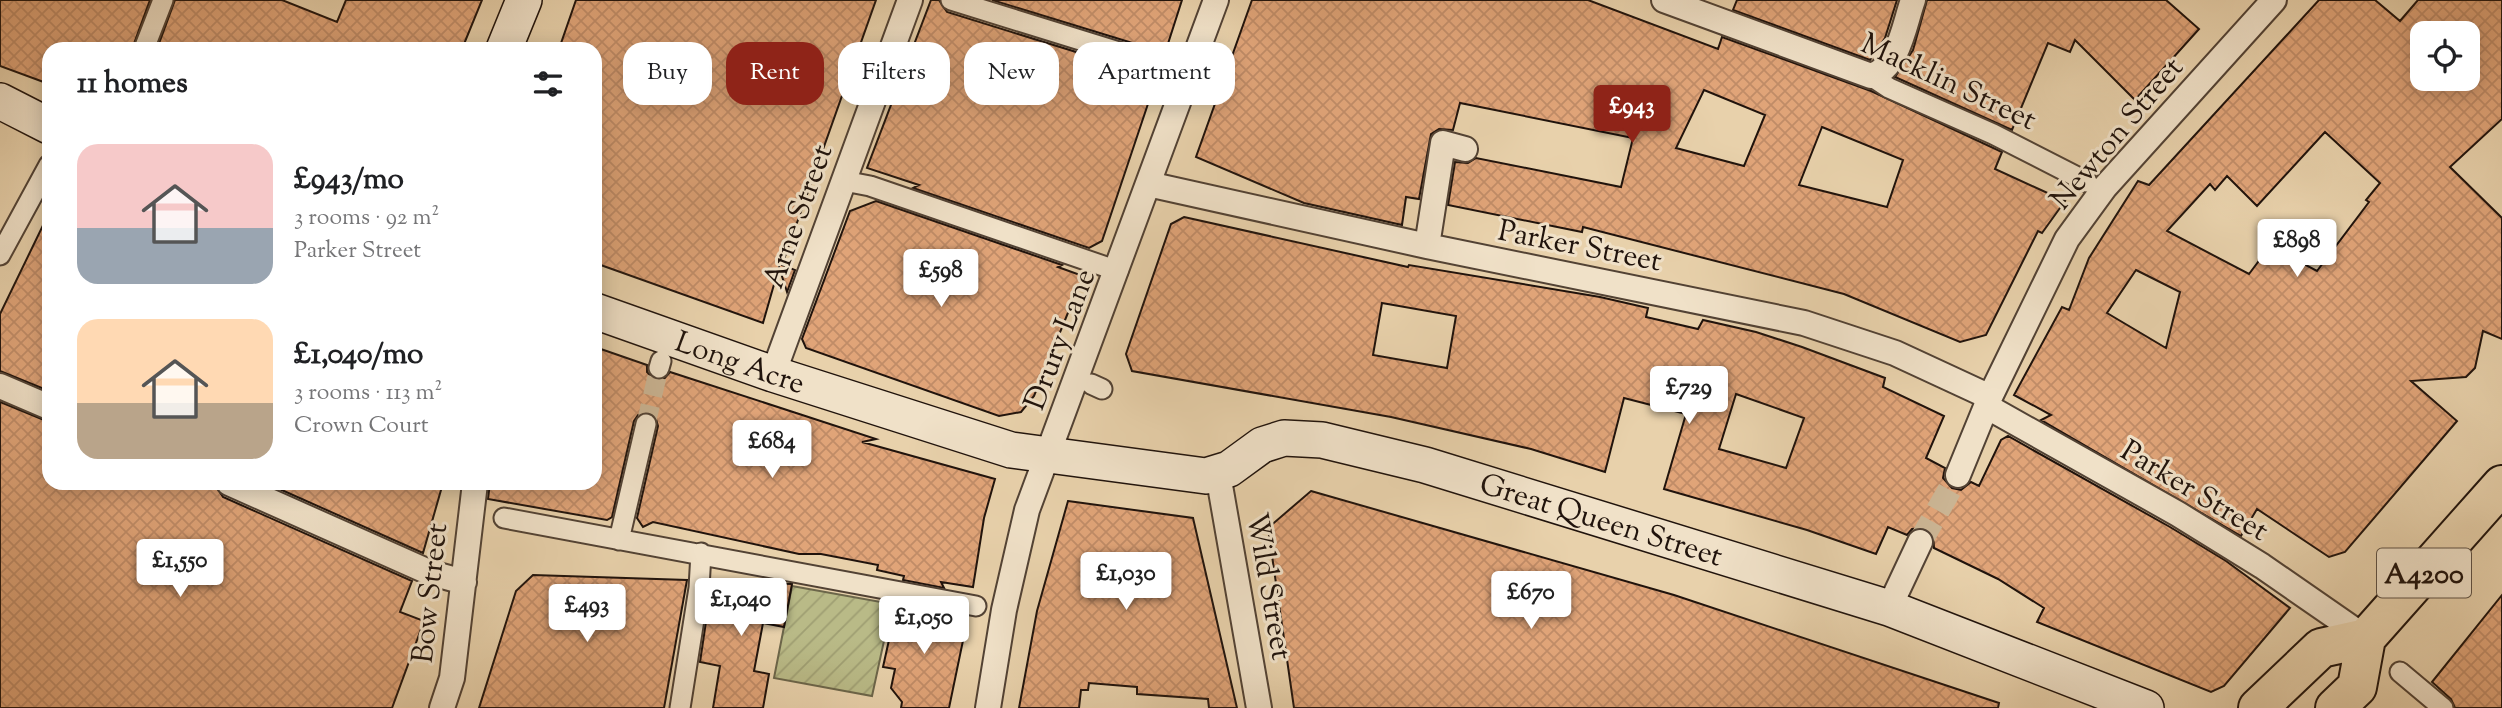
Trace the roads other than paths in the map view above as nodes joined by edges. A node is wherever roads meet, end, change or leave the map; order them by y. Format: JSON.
{"nodes":[{"id":1,"x":163,"y":0,"type":"edge"},
{"id":2,"x":524,"y":0,"type":"edge"},
{"id":3,"x":910,"y":0,"type":"edge"},
{"id":4,"x":951,"y":0,"type":"edge"},
{"id":5,"x":1216,"y":0,"type":"edge"},
{"id":6,"x":1664,"y":0,"type":"edge"},
{"id":7,"x":1913,"y":0,"type":"edge"},
{"id":8,"x":2274,"y":0,"type":"edge"},
{"id":9,"x":147,"y":42,"type":"edge"},
{"id":10,"x":507,"y":42,"type":"edge"},
{"id":11,"x":1087,"y":42,"type":"edge"},
{"id":12,"x":1871,"y":76,"type":"junction"},
{"id":13,"x":0,"y":101,"type":"edge"},
{"id":14,"x":42,"y":122,"type":"edge"},
{"id":15,"x":1465,"y":149,"type":"dead end"},
{"id":16,"x":42,"y":178,"type":"edge"},
{"id":17,"x":844,"y":181,"type":"junction"},
{"id":18,"x":2087,"y":182,"type":"dead end"},
{"id":19,"x":1148,"y":184,"type":"junction"},
{"id":20,"x":1427,"y":246,"type":"junction"},
{"id":21,"x":0,"y":255,"type":"edge"},
{"id":22,"x":1118,"y":271,"type":"junction"},
{"id":23,"x":602,"y":314,"type":"edge"},
{"id":24,"x":773,"y":374,"type":"junction"},
{"id":25,"x":0,"y":386,"type":"edge"},
{"id":26,"x":1988,"y":401,"type":"junction"},
{"id":27,"x":42,"y":404,"type":"edge"},
{"id":28,"x":646,"y":424,"type":"tunnel mouth"},
{"id":29,"x":1048,"y":456,"type":"junction"},
{"id":30,"x":1219,"y":474,"type":"junction"},
{"id":31,"x":1958,"y":475,"type":"tunnel mouth"},
{"id":32,"x":2502,"y":485,"type":"edge"},
{"id":33,"x":245,"y":490,"type":"edge"},
{"id":34,"x":474,"y":490,"type":"edge"},
{"id":35,"x":504,"y":518,"type":"dead end"},
{"id":36,"x":619,"y":540,"type":"junction"},
{"id":37,"x":1920,"y":542,"type":"tunnel mouth"},
{"id":38,"x":701,"y":554,"type":"junction"},
{"id":39,"x":464,"y":582,"type":"junction"},
{"id":40,"x":976,"y":607,"type":"dead end"},
{"id":41,"x":1889,"y":608,"type":"junction"},
{"id":42,"x":2366,"y":638,"type":"junction"},
{"id":43,"x":2400,"y":672,"type":"dead end"},
{"id":44,"x":442,"y":708,"type":"edge"},
{"id":45,"x":680,"y":708,"type":"edge"},
{"id":46,"x":988,"y":708,"type":"edge"},
{"id":47,"x":1259,"y":708,"type":"edge"},
{"id":48,"x":2146,"y":708,"type":"edge"},
{"id":49,"x":2258,"y":708,"type":"edge"},
{"id":50,"x":2335,"y":708,"type":"edge"},
{"id":51,"x":2443,"y":708,"type":"edge"}],
"edges":[{"from":1,"to":9,"type":"street"},
{"from":2,"to":10,"type":"main road"},
{"from":3,"to":17,"type":"street","name":"Arne Street"},
{"from":4,"to":11,"type":"street"},
{"from":5,"to":19,"type":"street","name":"Drury Lane"},
{"from":6,"to":12,"type":"street","name":"Macklin Street"},
{"from":7,"to":12,"type":"street"},
{"from":8,"to":26,"type":"street","name":"Newton Street"},
{"from":12,"to":18,"type":"street","name":"Macklin Street"},
{"from":13,"to":14,"type":"main road"},
{"from":15,"to":20,"type":"street"},
{"from":16,"to":21,"type":"street"},
{"from":17,"to":22,"type":"street"},
{"from":17,"to":24,"type":"street","name":"Arne Street"},
{"from":19,"to":20,"type":"street","name":"Parker Street"},
{"from":19,"to":22,"type":"street","name":"Drury Lane"},
{"from":20,"to":26,"type":"street","name":"Parker Street"},
{"from":22,"to":29,"type":"street","name":"Drury Lane"},
{"from":23,"to":24,"type":"main road","name":"Long Acre"},
{"from":24,"to":29,"type":"main road","name":"Long Acre"},
{"from":25,"to":27,"type":"street"},
{"from":26,"to":31,"type":"street","name":"Newton Street"},
{"from":26,"to":42,"type":"street","name":"Parker Street"},
{"from":28,"to":36,"type":"street"},
{"from":29,"to":30,"type":"main road"},
{"from":29,"to":46,"type":"street","name":"Drury Lane"},
{"from":30,"to":41,"type":"main road","name":"Great Queen Street"},
{"from":30,"to":47,"type":"street","name":"Wild Street"},
{"from":32,"to":42,"type":"main road","number":"A4200"},
{"from":33,"to":39,"type":"street"},
{"from":34,"to":39,"type":"street","name":"Bow Street"},
{"from":35,"to":36,"type":"street"},
{"from":36,"to":38,"type":"street"},
{"from":37,"to":41,"type":"street"},
{"from":38,"to":40,"type":"street"},
{"from":38,"to":45,"type":"street"},
{"from":39,"to":44,"type":"street","name":"Bow Street"},
{"from":41,"to":48,"type":"main road","name":"Great Queen Street"},
{"from":42,"to":49,"type":"main road","number":"A4200"},
{"from":42,"to":50,"type":"main road","number":"A4200"},
{"from":43,"to":51,"type":"street"}]}
